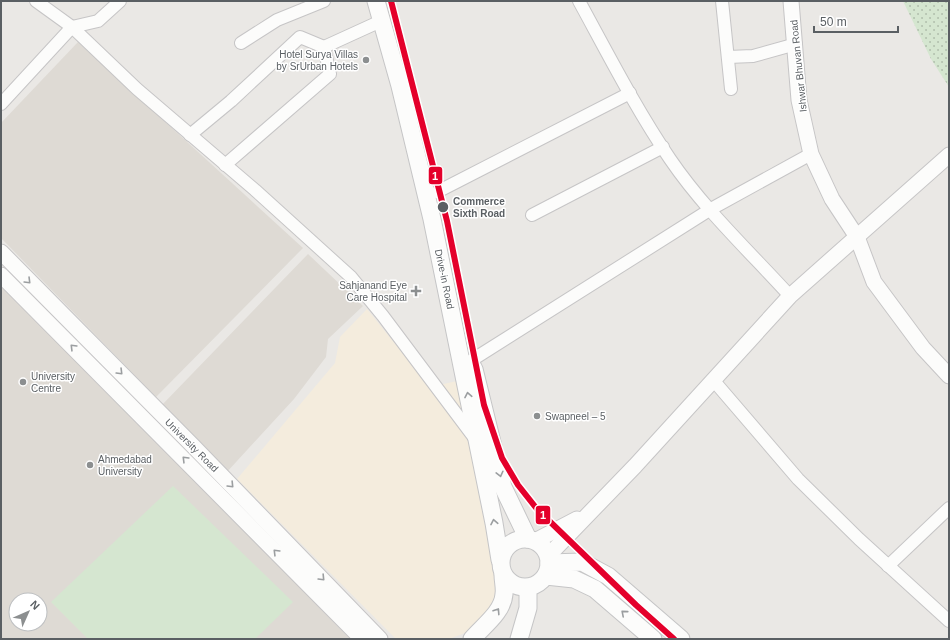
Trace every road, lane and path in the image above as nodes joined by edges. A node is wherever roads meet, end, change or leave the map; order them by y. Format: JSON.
{"nodes":[{"id":1,"x":36,"y":1,"type":"edge"},
{"id":2,"x":120,"y":1,"type":"edge"},
{"id":3,"x":324,"y":1,"type":"edge"},
{"id":4,"x":376,"y":1,"type":"edge"},
{"id":5,"x":386,"y":1,"type":"edge"},
{"id":6,"x":579,"y":1,"type":"edge"},
{"id":7,"x":722,"y":1,"type":"edge"},
{"id":8,"x":791,"y":1,"type":"edge"},
{"id":9,"x":381,"y":21,"type":"junction"},
{"id":10,"x":72,"y":27,"type":"junction"},
{"id":11,"x":241,"y":43,"type":"dead end"},
{"id":12,"x":796,"y":44,"type":"junction"},
{"id":13,"x":324,"y":47,"type":"junction"},
{"id":14,"x":728,"y":57,"type":"junction"},
{"id":15,"x":731,"y":89,"type":"dead end"},
{"id":16,"x":630,"y":93,"type":"junction"},
{"id":17,"x":1,"y":104,"type":"edge"},
{"id":18,"x":190,"y":135,"type":"junction"},
{"id":19,"x":663,"y":147,"type":"junction"},
{"id":20,"x":811,"y":154,"type":"junction"},
{"id":21,"x":949,"y":155,"type":"edge"},
{"id":22,"x":225,"y":165,"type":"junction"},
{"id":23,"x":437,"y":192,"type":"junction"},
{"id":24,"x":711,"y":209,"type":"junction"},
{"id":25,"x":532,"y":215,"type":"dead end"},
{"id":26,"x":857,"y":237,"type":"junction"},
{"id":27,"x":1,"y":252,"type":"edge"},
{"id":28,"x":1,"y":275,"type":"edge"},
{"id":29,"x":790,"y":296,"type":"junction"},
{"id":30,"x":472,"y":360,"type":"junction"},
{"id":31,"x":949,"y":376,"type":"edge"},
{"id":32,"x":714,"y":381,"type":"junction"},
{"id":33,"x":478,"y":443,"type":"junction"},
{"id":34,"x":949,"y":508,"type":"edge"},
{"id":35,"x":590,"y":512,"type":"junction"},
{"id":36,"x":532,"y":540,"type":"junction"},
{"id":37,"x":548,"y":565,"type":"junction"},
{"id":38,"x":888,"y":566,"type":"junction"},
{"id":39,"x":502,"y":568,"type":"junction"},
{"id":40,"x":528,"y":588,"type":"junction"},
{"id":41,"x":949,"y":621,"type":"edge"},
{"id":42,"x":472,"y":638,"type":"edge"},
{"id":43,"x":362,"y":639,"type":"edge"},
{"id":44,"x":380,"y":639,"type":"edge"},
{"id":45,"x":519,"y":639,"type":"edge"},
{"id":46,"x":653,"y":639,"type":"edge"},
{"id":47,"x":681,"y":639,"type":"edge"}],
"edges":[{"from":1,"to":10,"type":"street"},
{"from":2,"to":10,"type":"street"},
{"from":3,"to":11,"type":"street"},
{"from":4,"to":9,"type":"main road","name":"Drive-in Road"},
{"from":5,"to":23,"type":"main road","name":"Drive-in Road"},
{"from":6,"to":16,"type":"street"},
{"from":7,"to":14,"type":"street"},
{"from":8,"to":12,"type":"street","name":"Ishwar Bhuvan Road"},
{"from":9,"to":13,"type":"street"},
{"from":33,"to":9,"type":"main road","name":"Drive-in Road","one_way":true},
{"from":10,"to":17,"type":"street"},
{"from":10,"to":18,"type":"street"},
{"from":12,"to":14,"type":"street"},
{"from":12,"to":20,"type":"street","name":"Ishwar Bhuvan Road"},
{"from":13,"to":18,"type":"street"},
{"from":13,"to":22,"type":"street"},
{"from":14,"to":15,"type":"street"},
{"from":16,"to":19,"type":"street"},
{"from":16,"to":23,"type":"street"},
{"from":18,"to":22,"type":"street"},
{"from":19,"to":24,"type":"street"},
{"from":19,"to":25,"type":"street"},
{"from":20,"to":24,"type":"street"},
{"from":20,"to":26,"type":"street","name":"Ishwar Bhuvan Road"},
{"from":21,"to":26,"type":"street"},
{"from":22,"to":33,"type":"street"},
{"from":23,"to":30,"type":"main road","name":"Drive-in Road"},
{"from":24,"to":29,"type":"street"},
{"from":24,"to":30,"type":"street"},
{"from":26,"to":29,"type":"street"},
{"from":26,"to":31,"type":"street","name":"Ishwar Bhuvan Road"},
{"from":27,"to":44,"type":"street","name":"University Road","one_way":true},
{"from":43,"to":28,"type":"street","name":"University Road","one_way":true},
{"from":29,"to":32,"type":"street"},
{"from":30,"to":36,"type":"main road","name":"Drive-in Road","one_way":true},
{"from":32,"to":35,"type":"street"},
{"from":32,"to":38,"type":"street"},
{"from":39,"to":33,"type":"main road","name":"Drive-in Road","one_way":true},
{"from":34,"to":38,"type":"street"},
{"from":35,"to":36,"type":"street"},
{"from":35,"to":37,"type":"street"},
{"from":36,"to":37,"type":"main road"},
{"from":36,"to":39,"type":"main road"},
{"from":37,"to":40,"type":"main road"},
{"from":46,"to":37,"type":"main road","one_way":true},
{"from":37,"to":47,"type":"main road"},
{"from":38,"to":41,"type":"street"},
{"from":39,"to":40,"type":"main road"},
{"from":42,"to":39,"type":"main road","name":"Drive-in Road","one_way":true},
{"from":40,"to":45,"type":"main road"}]}
